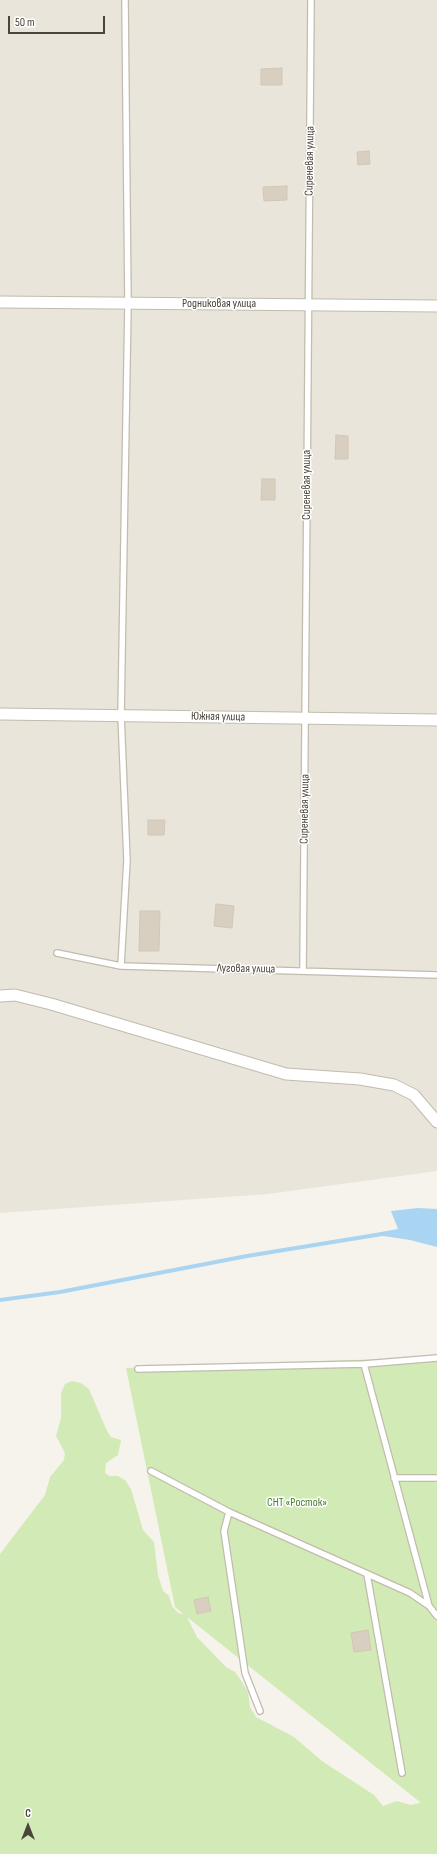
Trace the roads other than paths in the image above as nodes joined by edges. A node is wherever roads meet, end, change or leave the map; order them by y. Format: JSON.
{"nodes":[{"id":1,"x":124,"y":0,"type":"edge"},
{"id":2,"x":311,"y":0,"type":"edge"},
{"id":3,"x":0,"y":302,"type":"edge"},
{"id":4,"x":128,"y":304,"type":"junction"},
{"id":5,"x":308,"y":304,"type":"junction"},
{"id":6,"x":437,"y":306,"type":"edge"},
{"id":7,"x":0,"y":714,"type":"edge"},
{"id":8,"x":121,"y":715,"type":"junction"},
{"id":9,"x":306,"y":719,"type":"junction"},
{"id":10,"x":437,"y":720,"type":"edge"},
{"id":11,"x":57,"y":953,"type":"dead end"},
{"id":12,"x":121,"y":966,"type":"junction"},
{"id":13,"x":303,"y":971,"type":"junction"},
{"id":14,"x":437,"y":975,"type":"edge"},
{"id":15,"x":0,"y":996,"type":"edge"},
{"id":16,"x":437,"y":1122,"type":"edge"},
{"id":17,"x":437,"y":1358,"type":"edge"},
{"id":18,"x":364,"y":1364,"type":"junction"},
{"id":19,"x":138,"y":1369,"type":"dead end"},
{"id":20,"x":151,"y":1471,"type":"dead end"},
{"id":21,"x":394,"y":1478,"type":"junction"},
{"id":22,"x":437,"y":1478,"type":"edge"},
{"id":23,"x":229,"y":1512,"type":"junction"},
{"id":24,"x":367,"y":1574,"type":"junction"},
{"id":25,"x":429,"y":1606,"type":"junction"},
{"id":26,"x":437,"y":1616,"type":"edge"},
{"id":27,"x":260,"y":1711,"type":"dead end"},
{"id":28,"x":402,"y":1773,"type":"dead end"}],
"edges":[{"from":1,"to":4,"type":"lane"},
{"from":2,"to":5,"type":"lane","name":"Сиреневая улица"},
{"from":3,"to":4,"type":"street","name":"Родниковая улица"},
{"from":4,"to":5,"type":"street","name":"Родниковая улица"},
{"from":4,"to":8,"type":"lane"},
{"from":5,"to":6,"type":"street","name":"Родниковая улица"},
{"from":5,"to":9,"type":"lane","name":"Сиреневая улица"},
{"from":7,"to":8,"type":"street","name":"Южная улица"},
{"from":8,"to":9,"type":"street","name":"Южная улица"},
{"from":8,"to":12,"type":"lane"},
{"from":9,"to":10,"type":"street","name":"Южная улица"},
{"from":9,"to":13,"type":"lane","name":"Сиреневая улица"},
{"from":11,"to":12,"type":"lane","name":"Луговая улица"},
{"from":12,"to":13,"type":"lane","name":"Луговая улица"},
{"from":13,"to":14,"type":"lane","name":"Луговая улица"},
{"from":15,"to":16,"type":"street"},
{"from":17,"to":18,"type":"lane"},
{"from":18,"to":19,"type":"lane"},
{"from":18,"to":21,"type":"lane"},
{"from":20,"to":23,"type":"lane"},
{"from":21,"to":22,"type":"lane"},
{"from":21,"to":25,"type":"lane"},
{"from":23,"to":24,"type":"lane"},
{"from":23,"to":27,"type":"lane"},
{"from":24,"to":25,"type":"lane"},
{"from":24,"to":28,"type":"lane"},
{"from":25,"to":26,"type":"lane"}]}
